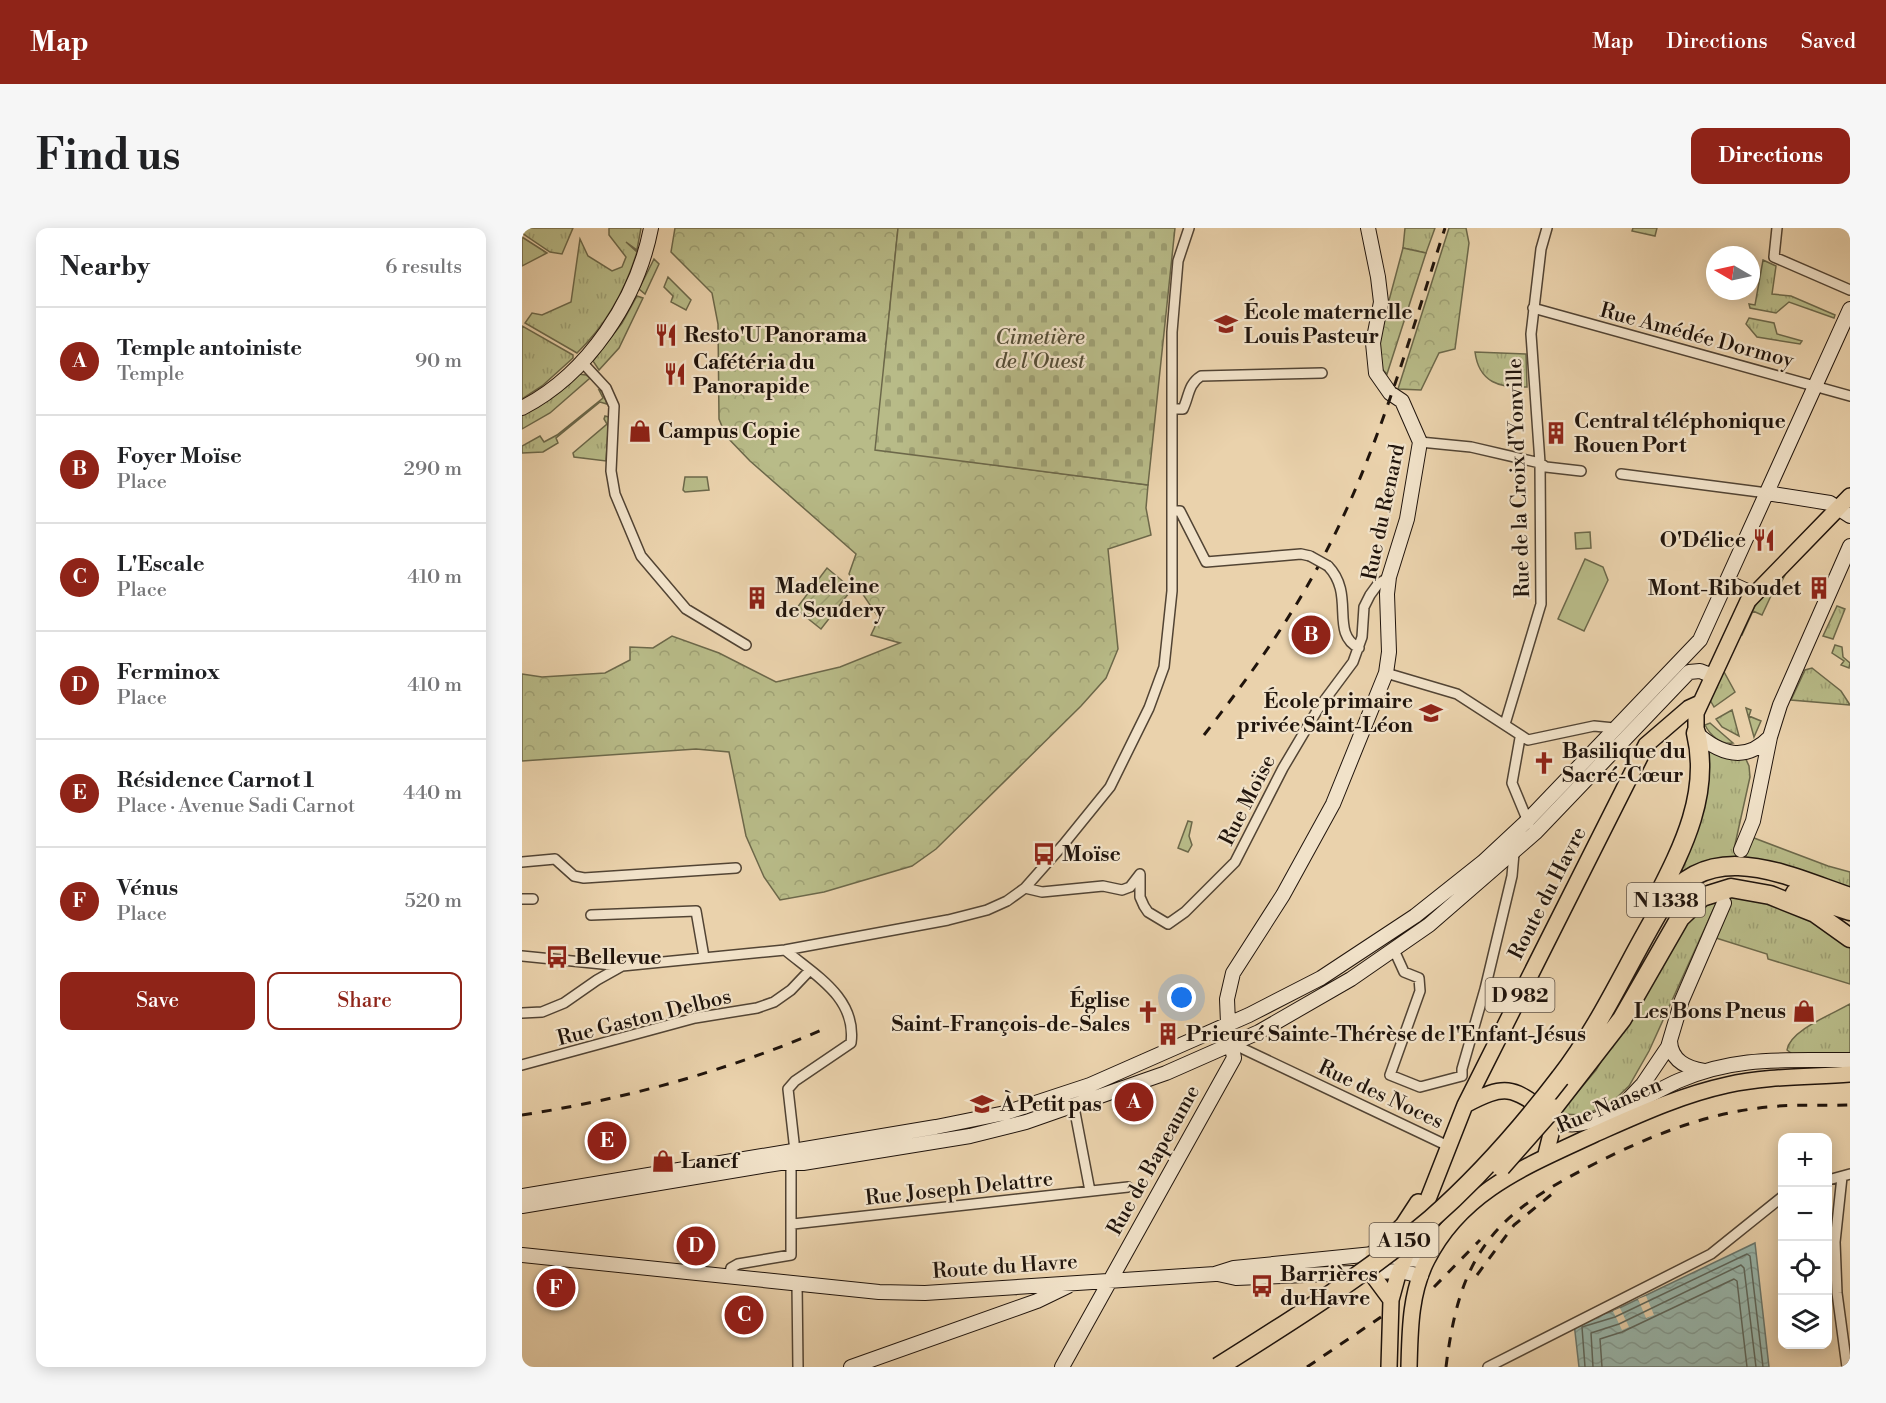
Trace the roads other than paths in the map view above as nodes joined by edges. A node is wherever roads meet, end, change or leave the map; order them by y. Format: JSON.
{"nodes":[{"id":1,"x":651,"y":228,"type":"edge"},
{"id":2,"x":1189,"y":228,"type":"edge"},
{"id":3,"x":1368,"y":228,"type":"edge"},
{"id":4,"x":1547,"y":228,"type":"edge"},
{"id":5,"x":1777,"y":228,"type":"edge"},
{"id":6,"x":1850,"y":290,"type":"edge"},
{"id":7,"x":1533,"y":308,"type":"junction"},
{"id":8,"x":1850,"y":309,"type":"edge"},
{"id":9,"x":581,"y":361,"type":"junction"},
{"id":10,"x":1322,"y":373,"type":"dead end"},
{"id":11,"x":1815,"y":386,"type":"junction"},
{"id":12,"x":1850,"y":396,"type":"edge"},
{"id":13,"x":522,"y":408,"type":"edge"},
{"id":14,"x":1172,"y":409,"type":"junction"},
{"id":15,"x":1420,"y":442,"type":"junction"},
{"id":16,"x":1540,"y":463,"type":"junction"},
{"id":17,"x":1581,"y":471,"type":"dead end"},
{"id":18,"x":1620,"y":474,"type":"dead end"},
{"id":19,"x":1767,"y":493,"type":"junction"},
{"id":20,"x":1846,"y":506,"type":"edge"},
{"id":21,"x":1173,"y":511,"type":"junction"},
{"id":22,"x":1850,"y":546,"type":"edge"},
{"id":23,"x":1389,"y":577,"type":"junction"},
{"id":24,"x":1727,"y":582,"type":"junction"},
{"id":25,"x":1754,"y":594,"type":"junction"},
{"id":26,"x":746,"y":645,"type":"dead end"},
{"id":27,"x":1359,"y":648,"type":"junction"},
{"id":28,"x":1386,"y":673,"type":"junction"},
{"id":29,"x":1713,"y":676,"type":"junction"},
{"id":30,"x":1700,"y":703,"type":"junction"},
{"id":31,"x":1505,"y":724,"type":"junction"},
{"id":32,"x":1614,"y":728,"type":"junction"},
{"id":33,"x":1696,"y":734,"type":"junction"},
{"id":34,"x":1770,"y":737,"type":"junction"},
{"id":35,"x":1520,"y":738,"type":"junction"},
{"id":36,"x":1532,"y":826,"type":"junction"},
{"id":37,"x":1741,"y":850,"type":"dead end"},
{"id":38,"x":1514,"y":854,"type":"junction"},
{"id":39,"x":522,"y":862,"type":"edge"},
{"id":40,"x":736,"y":868,"type":"dead end"},
{"id":41,"x":1703,"y":885,"type":"joint"},
{"id":42,"x":1025,"y":888,"type":"junction"},
{"id":43,"x":1850,"y":897,"type":"edge"},
{"id":44,"x":533,"y":898,"type":"dead end"},
{"id":45,"x":522,"y":899,"type":"edge"},
{"id":46,"x":1724,"y":903,"type":"dead end"},
{"id":47,"x":1850,"y":911,"type":"edge"},
{"id":48,"x":591,"y":915,"type":"dead end"},
{"id":49,"x":1850,"y":938,"type":"edge"},
{"id":50,"x":785,"y":950,"type":"junction"},
{"id":51,"x":1394,"y":950,"type":"junction"},
{"id":52,"x":522,"y":956,"type":"edge"},
{"id":53,"x":704,"y":957,"type":"junction"},
{"id":54,"x":594,"y":963,"type":"junction"},
{"id":55,"x":622,"y":966,"type":"junction"},
{"id":56,"x":810,"y":970,"type":"junction"},
{"id":57,"x":597,"y":980,"type":"junction"},
{"id":58,"x":522,"y":1013,"type":"edge"},
{"id":59,"x":1230,"y":1034,"type":"junction"},
{"id":60,"x":1670,"y":1041,"type":"junction"},
{"id":61,"x":1850,"y":1060,"type":"edge"},
{"id":62,"x":522,"y":1065,"type":"edge"},
{"id":63,"x":1704,"y":1071,"type":"junction"},
{"id":64,"x":1850,"y":1074,"type":"edge"},
{"id":65,"x":1566,"y":1076,"type":"junction"},
{"id":66,"x":1469,"y":1081,"type":"junction"},
{"id":67,"x":1466,"y":1105,"type":"junction"},
{"id":68,"x":1074,"y":1107,"type":"junction"},
{"id":69,"x":1550,"y":1110,"type":"junction"},
{"id":70,"x":1619,"y":1110,"type":"junction"},
{"id":71,"x":1590,"y":1137,"type":"junction"},
{"id":72,"x":1448,"y":1146,"type":"junction"},
{"id":73,"x":1546,"y":1154,"type":"junction"},
{"id":74,"x":793,"y":1156,"type":"junction"},
{"id":75,"x":1846,"y":1176,"type":"edge"},
{"id":76,"x":1434,"y":1180,"type":"junction"},
{"id":77,"x":1128,"y":1187,"type":"dead end"},
{"id":78,"x":1090,"y":1191,"type":"junction"},
{"id":79,"x":522,"y":1196,"type":"edge"},
{"id":80,"x":1778,"y":1200,"type":"edge"},
{"id":81,"x":522,"y":1206,"type":"edge"},
{"id":82,"x":793,"y":1224,"type":"junction"},
{"id":83,"x":1373,"y":1254,"type":"junction"},
{"id":84,"x":522,"y":1255,"type":"edge"},
{"id":85,"x":1426,"y":1261,"type":"junction"},
{"id":86,"x":1402,"y":1264,"type":"junction"},
{"id":87,"x":1371,"y":1273,"type":"junction"},
{"id":88,"x":1215,"y":1274,"type":"junction"},
{"id":89,"x":729,"y":1276,"type":"junction"},
{"id":90,"x":1421,"y":1276,"type":"junction"},
{"id":91,"x":1110,"y":1281,"type":"junction"},
{"id":92,"x":797,"y":1283,"type":"junction"},
{"id":93,"x":1075,"y":1283,"type":"junction"},
{"id":94,"x":1391,"y":1300,"type":"junction"},
{"id":95,"x":798,"y":1367,"type":"edge"},
{"id":96,"x":851,"y":1367,"type":"edge"},
{"id":97,"x":1062,"y":1367,"type":"edge"},
{"id":98,"x":1218,"y":1367,"type":"edge"},
{"id":99,"x":1238,"y":1367,"type":"edge"},
{"id":100,"x":1389,"y":1367,"type":"edge"},
{"id":101,"x":1409,"y":1367,"type":"edge"},
{"id":102,"x":1488,"y":1367,"type":"edge"},
{"id":103,"x":1847,"y":1367,"type":"edge"}],
"edges":[{"from":1,"to":9,"type":"main road"},
{"from":2,"to":14,"type":"street"},
{"from":3,"to":15,"type":"main road","name":"Rue du Renard"},
{"from":4,"to":7,"type":"street","name":"Rue de la Croix d'Yonville"},
{"from":5,"to":6,"type":"street"},
{"from":7,"to":11,"type":"street","name":"Rue Amédée Dormoy"},
{"from":7,"to":16,"type":"street","name":"Rue de la Croix d'Yonville"},
{"from":8,"to":11,"type":"main road"},
{"from":9,"to":13,"type":"main road"},
{"from":9,"to":26,"type":"street"},
{"from":10,"to":14,"type":"street"},
{"from":11,"to":12,"type":"street","name":"Rue Amédée Dormoy"},
{"from":11,"to":19,"type":"main road"},
{"from":14,"to":21,"type":"street"},
{"from":15,"to":16,"type":"street"},
{"from":15,"to":23,"type":"main road","name":"Rue du Renard"},
{"from":16,"to":17,"type":"street"},
{"from":16,"to":31,"type":"street","name":"Rue de la Croix d'Yonville"},
{"from":18,"to":19,"type":"street"},
{"from":19,"to":20,"type":"main road"},
{"from":19,"to":24,"type":"main road"},
{"from":20,"to":25,"type":"main road"},
{"from":21,"to":27,"type":"street","bridge":true},
{"from":21,"to":42,"type":"street"},
{"from":22,"to":34,"type":"main road"},
{"from":23,"to":27,"type":"street","name":"Rue Moïse"},
{"from":23,"to":28,"type":"main road","name":"Rue du Renard"},
{"from":24,"to":25,"type":"main road"},
{"from":24,"to":32,"type":"main road"},
{"from":25,"to":29,"type":"main road"},
{"from":27,"to":42,"type":"street","name":"Rue Moïse"},
{"from":28,"to":31,"type":"street"},
{"from":28,"to":59,"type":"main road","name":"Rue du Renard"},
{"from":29,"to":30,"type":"main road"},
{"from":29,"to":36,"type":"main road"},
{"from":30,"to":33,"type":"main road"},
{"from":30,"to":66,"type":"main road","name":"Route du Havre","number":"D 982"},
{"from":31,"to":35,"type":"street"},
{"from":32,"to":35,"type":"street"},
{"from":32,"to":36,"type":"main road"},
{"from":33,"to":34,"type":"main road"},
{"from":33,"to":65,"type":"highway","number":"A 150"},
{"from":34,"to":37,"type":"main road"},
{"from":35,"to":36,"type":"street"},
{"from":36,"to":38,"type":"main road"},
{"from":36,"to":59,"type":"main road"},
{"from":38,"to":51,"type":"main road"},
{"from":38,"to":66,"type":"street"},
{"from":39,"to":40,"type":"street"},
{"from":41,"to":47,"type":"highway","number":"N 1338"},
{"from":41,"to":65,"type":"highway","number":"A 150"},
{"from":42,"to":50,"type":"street"},
{"from":43,"to":65,"type":"highway","number":"N 1338"},
{"from":44,"to":45,"type":"street"},
{"from":46,"to":60,"type":"main road"},
{"from":48,"to":53,"type":"street"},
{"from":49,"to":65,"type":"highway"},
{"from":50,"to":53,"type":"street"},
{"from":50,"to":56,"type":"street"},
{"from":51,"to":59,"type":"main road"},
{"from":51,"to":66,"type":"street"},
{"from":52,"to":54,"type":"street"},
{"from":53,"to":55,"type":"street"},
{"from":54,"to":55,"type":"street"},
{"from":54,"to":57,"type":"street"},
{"from":55,"to":57,"type":"street"},
{"from":56,"to":62,"type":"street","name":"Rue Gaston Delbos"},
{"from":56,"to":74,"type":"street"},
{"from":57,"to":58,"type":"street"},
{"from":59,"to":68,"type":"main road"},
{"from":59,"to":72,"type":"street","name":"Rue des Noces"},
{"from":59,"to":74,"type":"main road"},
{"from":59,"to":91,"type":"main road","name":"Rue de Bapeaume"},
{"from":60,"to":63,"type":"main road"},
{"from":60,"to":70,"type":"main road"},
{"from":61,"to":63,"type":"main road","name":"Rue Nansen"},
{"from":63,"to":70,"type":"main road","name":"Rue Nansen"},
{"from":64,"to":71,"type":"main road","name":"Rue Nansen"},
{"from":65,"to":69,"type":"highway","number":"A 150"},
{"from":65,"to":98,"type":"highway","number":"A 150","bridge":true},
{"from":66,"to":67,"type":"main road","name":"Route du Havre","number":"D 982"},
{"from":67,"to":69,"type":"main road"},
{"from":67,"to":72,"type":"main road","name":"Route du Havre","number":"D 982"},
{"from":68,"to":74,"type":"main road"},
{"from":68,"to":78,"type":"street"},
{"from":69,"to":70,"type":"main road","name":"Rue Nansen"},
{"from":69,"to":73,"type":"main road"},
{"from":69,"to":99,"type":"highway","number":"A 150","bridge":true},
{"from":70,"to":71,"type":"main road"},
{"from":71,"to":73,"type":"main road","name":"Rue Nansen"},
{"from":72,"to":76,"type":"main road","name":"Route du Havre","number":"D 982"},
{"from":73,"to":85,"type":"main road","name":"Rue Nansen"},
{"from":74,"to":79,"type":"main road"},
{"from":74,"to":81,"type":"main road"},
{"from":74,"to":82,"type":"street"},
{"from":75,"to":103,"type":"street"},
{"from":76,"to":83,"type":"main road"},
{"from":76,"to":86,"type":"main road","name":"Route du Havre","number":"D 982"},
{"from":77,"to":78,"type":"street","name":"Rue Joseph Delattre"},
{"from":78,"to":82,"type":"street","name":"Rue Joseph Delattre"},
{"from":80,"to":102,"type":"street"},
{"from":82,"to":89,"type":"street"},
{"from":83,"to":86,"type":"main road","name":"Route du Havre"},
{"from":83,"to":88,"type":"main road","name":"Route du Havre"},
{"from":84,"to":89,"type":"main road","name":"Route du Havre"},
{"from":85,"to":86,"type":"main road","name":"Route du Havre"},
{"from":85,"to":90,"type":"main road","name":"Rue Nansen"},
{"from":86,"to":87,"type":"main road","name":"Route du Havre"},
{"from":86,"to":90,"type":"main road","name":"Route du Havre"},
{"from":86,"to":94,"type":"main road","number":"D 982"},
{"from":87,"to":88,"type":"main road","name":"Route du Havre"},
{"from":87,"to":94,"type":"main road"},
{"from":88,"to":91,"type":"main road","name":"Route du Havre"},
{"from":89,"to":92,"type":"main road","name":"Route du Havre"},
{"from":90,"to":101,"type":"main road","name":"Rue Nansen"},
{"from":91,"to":93,"type":"main road","name":"Route du Havre"},
{"from":91,"to":97,"type":"main road","name":"Rue de Bapeaume"},
{"from":92,"to":93,"type":"main road","name":"Route du Havre"},
{"from":92,"to":95,"type":"street"},
{"from":93,"to":96,"type":"main road"},
{"from":94,"to":100,"type":"main road","number":"D 982"}]}
